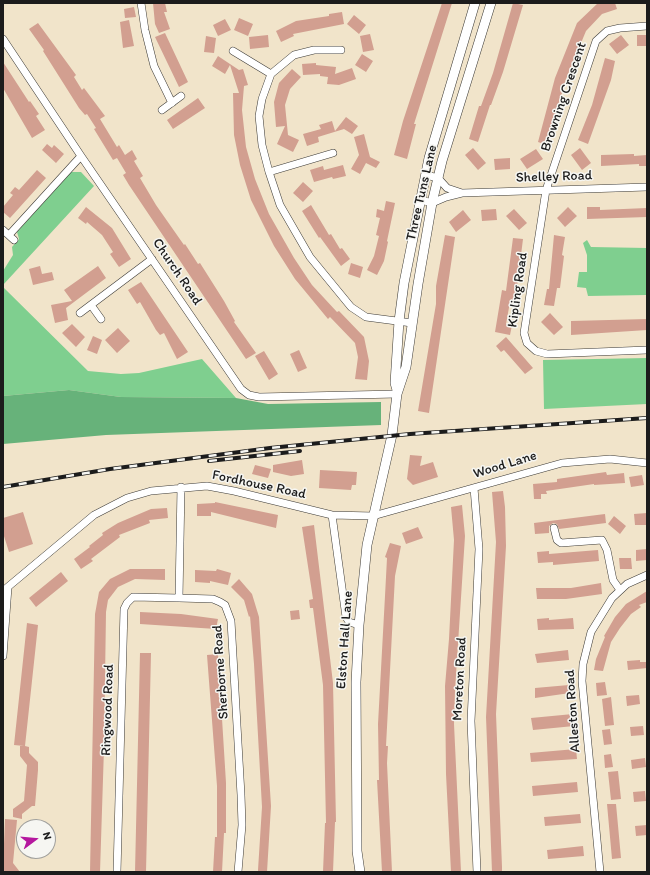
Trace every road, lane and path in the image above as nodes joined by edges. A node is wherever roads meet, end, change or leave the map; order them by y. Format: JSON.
{"nodes":[{"id":1,"x":141,"y":3,"type":"edge"},
{"id":2,"x":475,"y":3,"type":"edge"},
{"id":3,"x":491,"y":3,"type":"edge"},
{"id":4,"x":647,"y":26,"type":"edge"},
{"id":5,"x":3,"y":39,"type":"edge"},
{"id":6,"x":233,"y":50,"type":"dead end"},
{"id":7,"x":341,"y":50,"type":"dead end"},
{"id":8,"x":271,"y":74,"type":"junction"},
{"id":9,"x":181,"y":96,"type":"dead end"},
{"id":10,"x":172,"y":103,"type":"junction"},
{"id":11,"x":162,"y":110,"type":"dead end"},
{"id":12,"x":333,"y":153,"type":"dead end"},
{"id":13,"x":81,"y":156,"type":"junction"},
{"id":14,"x":269,"y":172,"type":"junction"},
{"id":15,"x":426,"y":175,"type":"junction"},
{"id":16,"x":438,"y":178,"type":"junction"},
{"id":17,"x":647,"y":187,"type":"edge"},
{"id":18,"x":546,"y":190,"type":"junction"},
{"id":19,"x":462,"y":193,"type":"junction"},
{"id":20,"x":421,"y":200,"type":"junction"},
{"id":21,"x":432,"y":203,"type":"junction"},
{"id":22,"x":3,"y":230,"type":"edge"},
{"id":23,"x":152,"y":259,"type":"junction"},
{"id":24,"x":91,"y":305,"type":"junction"},
{"id":25,"x":80,"y":313,"type":"dead end"},
{"id":26,"x":101,"y":319,"type":"dead end"},
{"id":27,"x":399,"y":322,"type":"junction"},
{"id":28,"x":412,"y":323,"type":"junction"},
{"id":29,"x":647,"y":350,"type":"edge"},
{"id":30,"x":397,"y":394,"type":"junction"},
{"id":31,"x":392,"y":435,"type":"joint"},
{"id":32,"x":647,"y":463,"type":"edge"},
{"id":33,"x":181,"y":487,"type":"junction"},
{"id":34,"x":474,"y":488,"type":"junction"},
{"id":35,"x":332,"y":515,"type":"junction"},
{"id":36,"x":373,"y":516,"type":"junction"},
{"id":37,"x":554,"y":528,"type":"dead end"},
{"id":38,"x":647,"y":575,"type":"edge"},
{"id":39,"x":6,"y":589,"type":"edge"},
{"id":40,"x":620,"y":590,"type":"junction"},
{"id":41,"x":179,"y":598,"type":"junction"},
{"id":42,"x":359,"y":625,"type":"junction"},
{"id":43,"x":3,"y":656,"type":"edge"},
{"id":44,"x":357,"y":851,"type":"junction"},
{"id":45,"x":117,"y":872,"type":"edge"},
{"id":46,"x":238,"y":872,"type":"edge"},
{"id":47,"x":355,"y":872,"type":"edge"},
{"id":48,"x":360,"y":872,"type":"edge"},
{"id":49,"x":477,"y":872,"type":"edge"},
{"id":50,"x":600,"y":872,"type":"edge"}],
"edges":[{"from":1,"to":10,"type":"street"},
{"from":2,"to":15,"type":"street","name":"Three Tuns Lane"},
{"from":3,"to":16,"type":"street","name":"Three Tuns Lane"},
{"from":4,"to":18,"type":"street","name":"Browning Crescent"},
{"from":5,"to":13,"type":"street","name":"Church Road"},
{"from":6,"to":8,"type":"street"},
{"from":7,"to":8,"type":"street"},
{"from":8,"to":14,"type":"street"},
{"from":9,"to":10,"type":"street"},
{"from":10,"to":11,"type":"street"},
{"from":12,"to":14,"type":"street"},
{"from":13,"to":22,"type":"street"},
{"from":13,"to":23,"type":"street","name":"Church Road"},
{"from":14,"to":27,"type":"street"},
{"from":15,"to":16,"type":"street","name":"Shelley Road"},
{"from":15,"to":20,"type":"street","name":"Three Tuns Lane"},
{"from":16,"to":19,"type":"street","name":"Shelley Road"},
{"from":16,"to":21,"type":"street","name":"Three Tuns Lane"},
{"from":17,"to":18,"type":"street","name":"Shelley Road"},
{"from":18,"to":19,"type":"street","name":"Shelley Road"},
{"from":18,"to":29,"type":"street","name":"Kipling Road"},
{"from":19,"to":21,"type":"street","name":"Shelley Road"},
{"from":20,"to":21,"type":"street"},
{"from":20,"to":27,"type":"street","name":"Three Tuns Lane"},
{"from":21,"to":28,"type":"street","name":"Three Tuns Lane"},
{"from":23,"to":24,"type":"street"},
{"from":23,"to":30,"type":"street","name":"Church Road"},
{"from":24,"to":25,"type":"street"},
{"from":24,"to":26,"type":"street"},
{"from":27,"to":28,"type":"street"},
{"from":27,"to":30,"type":"street","name":"Three Tuns Lane"},
{"from":28,"to":30,"type":"street","name":"Three Tuns Lane"},
{"from":30,"to":31,"type":"street","name":"Three Tuns Lane"},
{"from":31,"to":36,"type":"street","name":"Elston Hall Lane"},
{"from":32,"to":34,"type":"street","name":"Wood Lane"},
{"from":33,"to":35,"type":"street","name":"Fordhouse Road"},
{"from":33,"to":39,"type":"street","name":"Fordhouse Road"},
{"from":33,"to":41,"type":"street"},
{"from":34,"to":36,"type":"street","name":"Wood Lane"},
{"from":34,"to":49,"type":"street","name":"Moreton Road"},
{"from":35,"to":36,"type":"street","name":"Fordhouse Road"},
{"from":35,"to":42,"type":"street"},
{"from":36,"to":42,"type":"street","name":"Elston Hall Lane"},
{"from":37,"to":40,"type":"street"},
{"from":38,"to":40,"type":"street","name":"Alleston Road"},
{"from":39,"to":43,"type":"street"},
{"from":40,"to":50,"type":"street","name":"Alleston Road"},
{"from":41,"to":45,"type":"street","name":"Ringwood Road"},
{"from":41,"to":46,"type":"street","name":"Sherborne Road"},
{"from":42,"to":44,"type":"street","name":"Elston Hall Lane"},
{"from":44,"to":47,"type":"street","name":"Elston Hall Lane"},
{"from":44,"to":48,"type":"street","name":"Elston Hall Lane"}]}
